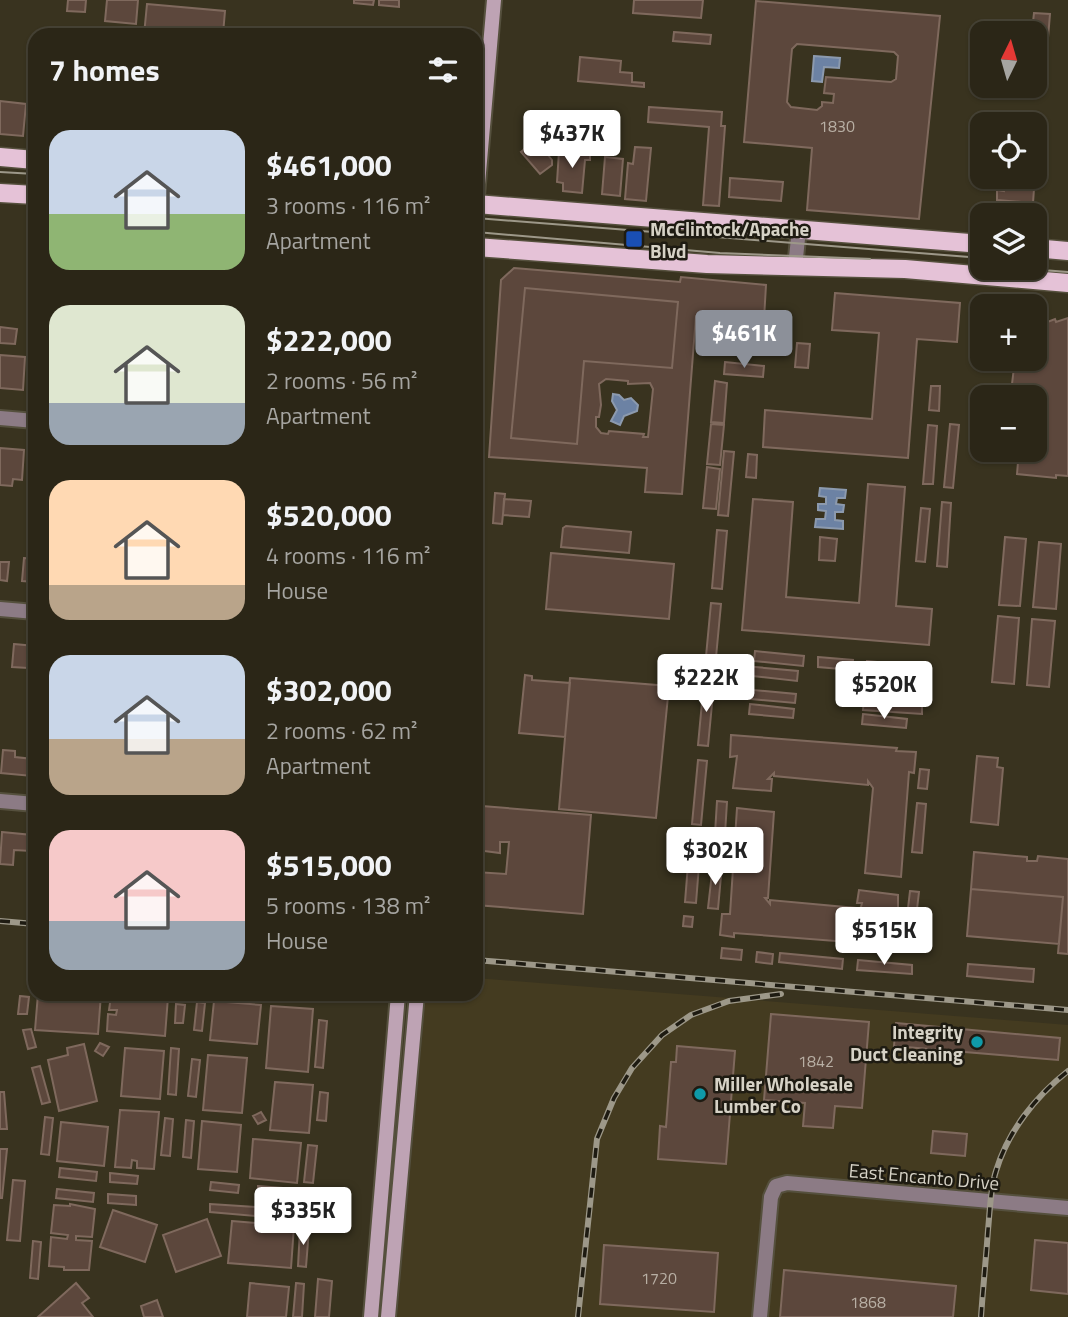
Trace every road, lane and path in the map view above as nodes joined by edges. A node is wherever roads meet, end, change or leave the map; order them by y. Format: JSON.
{"nodes":[{"id":1,"x":494,"y":0,"type":"edge"},
{"id":2,"x":483,"y":125,"type":"edge"},
{"id":3,"x":0,"y":157,"type":"edge"},
{"id":4,"x":28,"y":159,"type":"edge"},
{"id":5,"x":0,"y":193,"type":"edge"},
{"id":6,"x":28,"y":195,"type":"edge"},
{"id":7,"x":483,"y":206,"type":"edge"},
{"id":8,"x":799,"y":229,"type":"junction"},
{"id":9,"x":970,"y":243,"type":"edge"},
{"id":10,"x":483,"y":248,"type":"edge"},
{"id":11,"x":1047,"y":249,"type":"edge"},
{"id":12,"x":1068,"y":251,"type":"edge"},
{"id":13,"x":795,"y":267,"type":"junction"},
{"id":14,"x":1068,"y":283,"type":"edge"},
{"id":15,"x":0,"y":418,"type":"edge"},
{"id":16,"x":28,"y":420,"type":"edge"},
{"id":17,"x":0,"y":609,"type":"edge"},
{"id":18,"x":28,"y":611,"type":"edge"},
{"id":19,"x":0,"y":801,"type":"edge"},
{"id":20,"x":28,"y":803,"type":"edge"},
{"id":21,"x":397,"y":1001,"type":"edge"},
{"id":22,"x":415,"y":1001,"type":"edge"},
{"id":23,"x":1068,"y":1208,"type":"edge"},
{"id":24,"x":371,"y":1317,"type":"edge"},
{"id":25,"x":388,"y":1317,"type":"edge"},
{"id":26,"x":760,"y":1317,"type":"edge"}],
"edges":[{"from":1,"to":2,"type":"main road"},
{"from":3,"to":4,"type":"main road"},
{"from":5,"to":6,"type":"main road"},
{"from":7,"to":8,"type":"main road"},
{"from":8,"to":9,"type":"main road"},
{"from":8,"to":13,"type":"street"},
{"from":10,"to":13,"type":"main road"},
{"from":11,"to":12,"type":"main road"},
{"from":13,"to":14,"type":"main road"},
{"from":15,"to":16,"type":"street"},
{"from":17,"to":18,"type":"street"},
{"from":19,"to":20,"type":"street"},
{"from":21,"to":24,"type":"main road"},
{"from":22,"to":25,"type":"main road"},
{"from":23,"to":26,"type":"street","name":"East Encanto Drive"}]}
